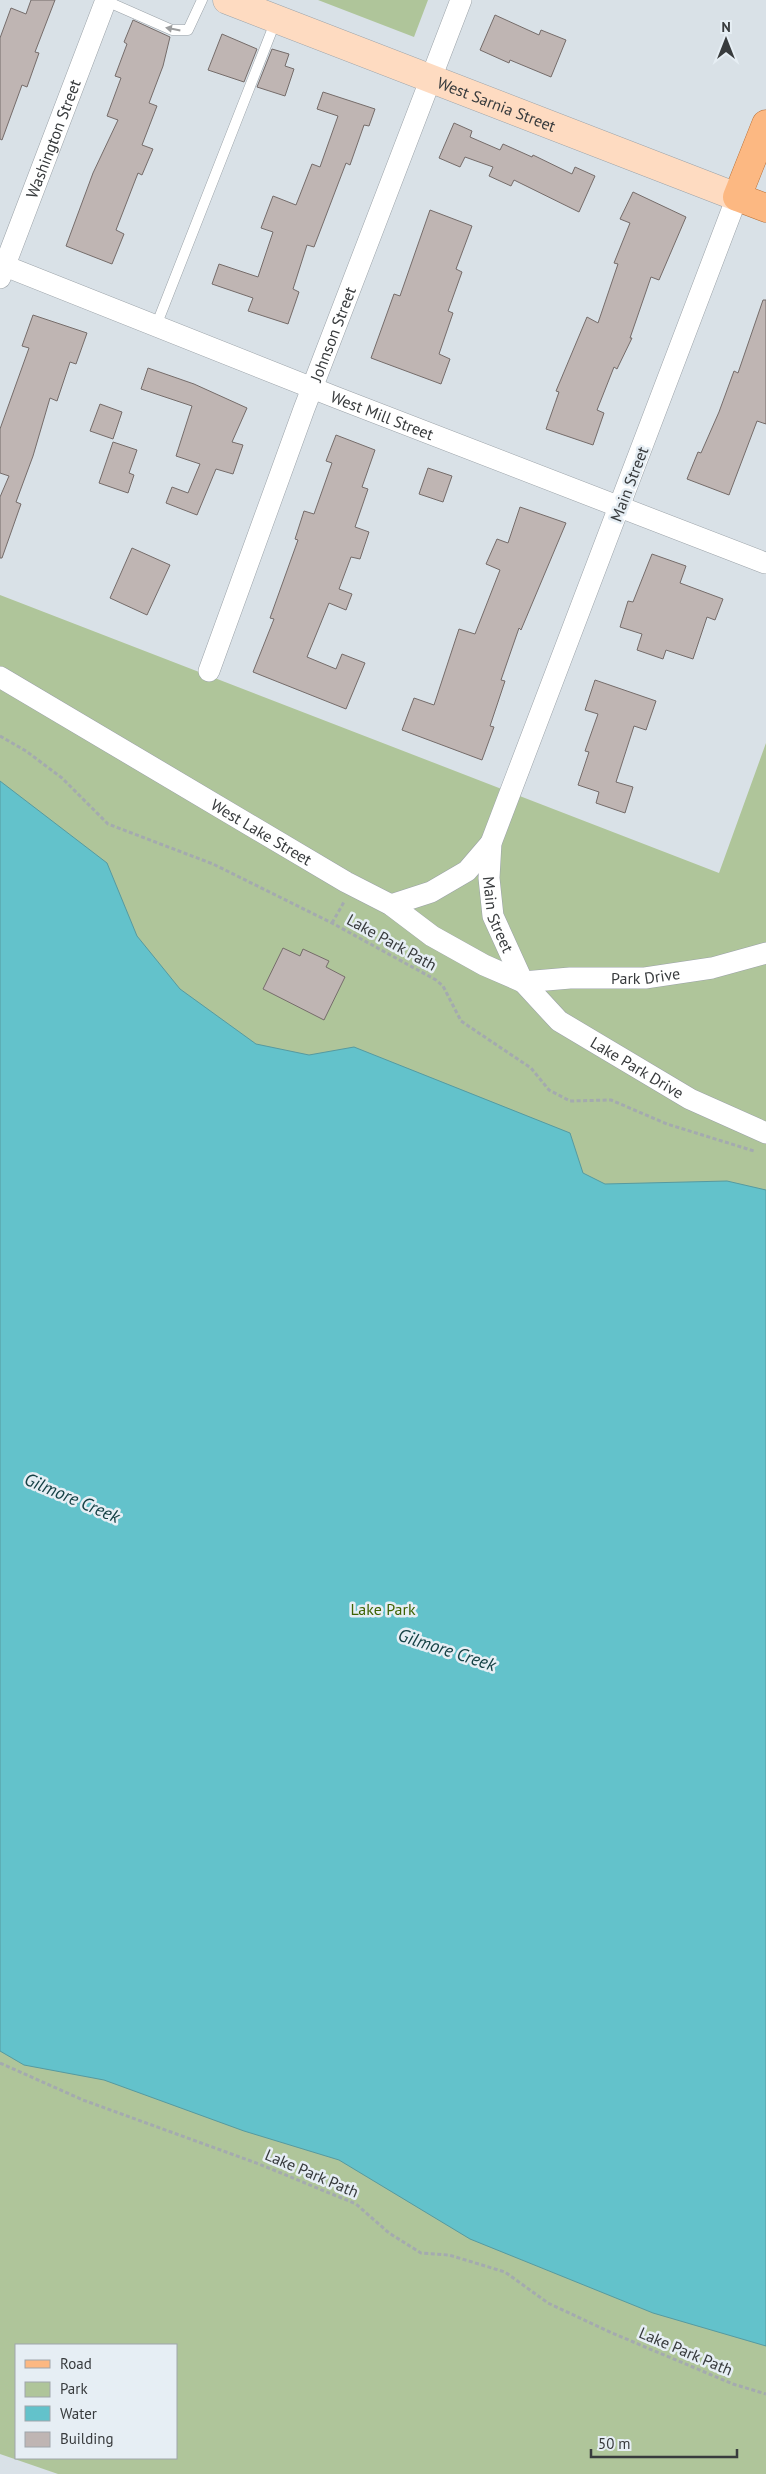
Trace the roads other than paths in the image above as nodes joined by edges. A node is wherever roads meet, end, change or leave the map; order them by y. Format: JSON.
{"nodes":[{"id":1,"x":106,"y":0,"type":"edge"},
{"id":2,"x":202,"y":0,"type":"edge"},
{"id":3,"x":227,"y":0,"type":"edge"},
{"id":4,"x":461,"y":0,"type":"edge"},
{"id":5,"x":276,"y":19,"type":"junction"},
{"id":6,"x":431,"y":79,"type":"junction"},
{"id":7,"x":766,"y":124,"type":"edge"},
{"id":8,"x":737,"y":197,"type":"junction"},
{"id":9,"x":766,"y":208,"type":"edge"},
{"id":10,"x":2,"y":269,"type":"edge"},
{"id":11,"x":156,"y":326,"type":"junction"},
{"id":12,"x":313,"y":388,"type":"junction"},
{"id":13,"x":620,"y":508,"type":"junction"},
{"id":14,"x":765,"y":563,"type":"edge"},
{"id":15,"x":209,"y":671,"type":"dead end"},
{"id":16,"x":0,"y":677,"type":"edge"},
{"id":17,"x":491,"y":843,"type":"junction"},
{"id":18,"x":391,"y":905,"type":"junction"},
{"id":19,"x":766,"y":953,"type":"edge"},
{"id":20,"x":523,"y":982,"type":"junction"},
{"id":21,"x":762,"y":1143,"type":"edge"}],
"edges":[{"from":2,"to":1,"type":"lane","one_way":true},
{"from":1,"to":10,"type":"street","name":"Washington Street"},
{"from":3,"to":5,"type":"street","name":"West Sarnia Street"},
{"from":4,"to":6,"type":"street","name":"Johnson Street"},
{"from":5,"to":6,"type":"street","name":"West Sarnia Street"},
{"from":5,"to":11,"type":"lane"},
{"from":6,"to":8,"type":"street","name":"West Sarnia Street"},
{"from":6,"to":12,"type":"street","name":"Johnson Street"},
{"from":7,"to":8,"type":"main road","name":"Main Street"},
{"from":8,"to":9,"type":"main road","name":"West Sarnia Street"},
{"from":8,"to":13,"type":"street","name":"Main Street"},
{"from":10,"to":11,"type":"street","name":"West Mill Street"},
{"from":11,"to":12,"type":"street","name":"West Mill Street"},
{"from":12,"to":13,"type":"street","name":"West Mill Street"},
{"from":12,"to":15,"type":"street","name":"Johnson Street"},
{"from":13,"to":14,"type":"street","name":"West Mill Street"},
{"from":13,"to":17,"type":"street","name":"Main Street"},
{"from":16,"to":18,"type":"street","name":"West Lake Street"},
{"from":17,"to":18,"type":"street","name":"Main Street"},
{"from":17,"to":20,"type":"street","name":"Main Street"},
{"from":18,"to":20,"type":"street","name":"West Lake Street"},
{"from":19,"to":20,"type":"street","name":"Park Drive"},
{"from":20,"to":21,"type":"street","name":"Lake Park Drive"}]}
